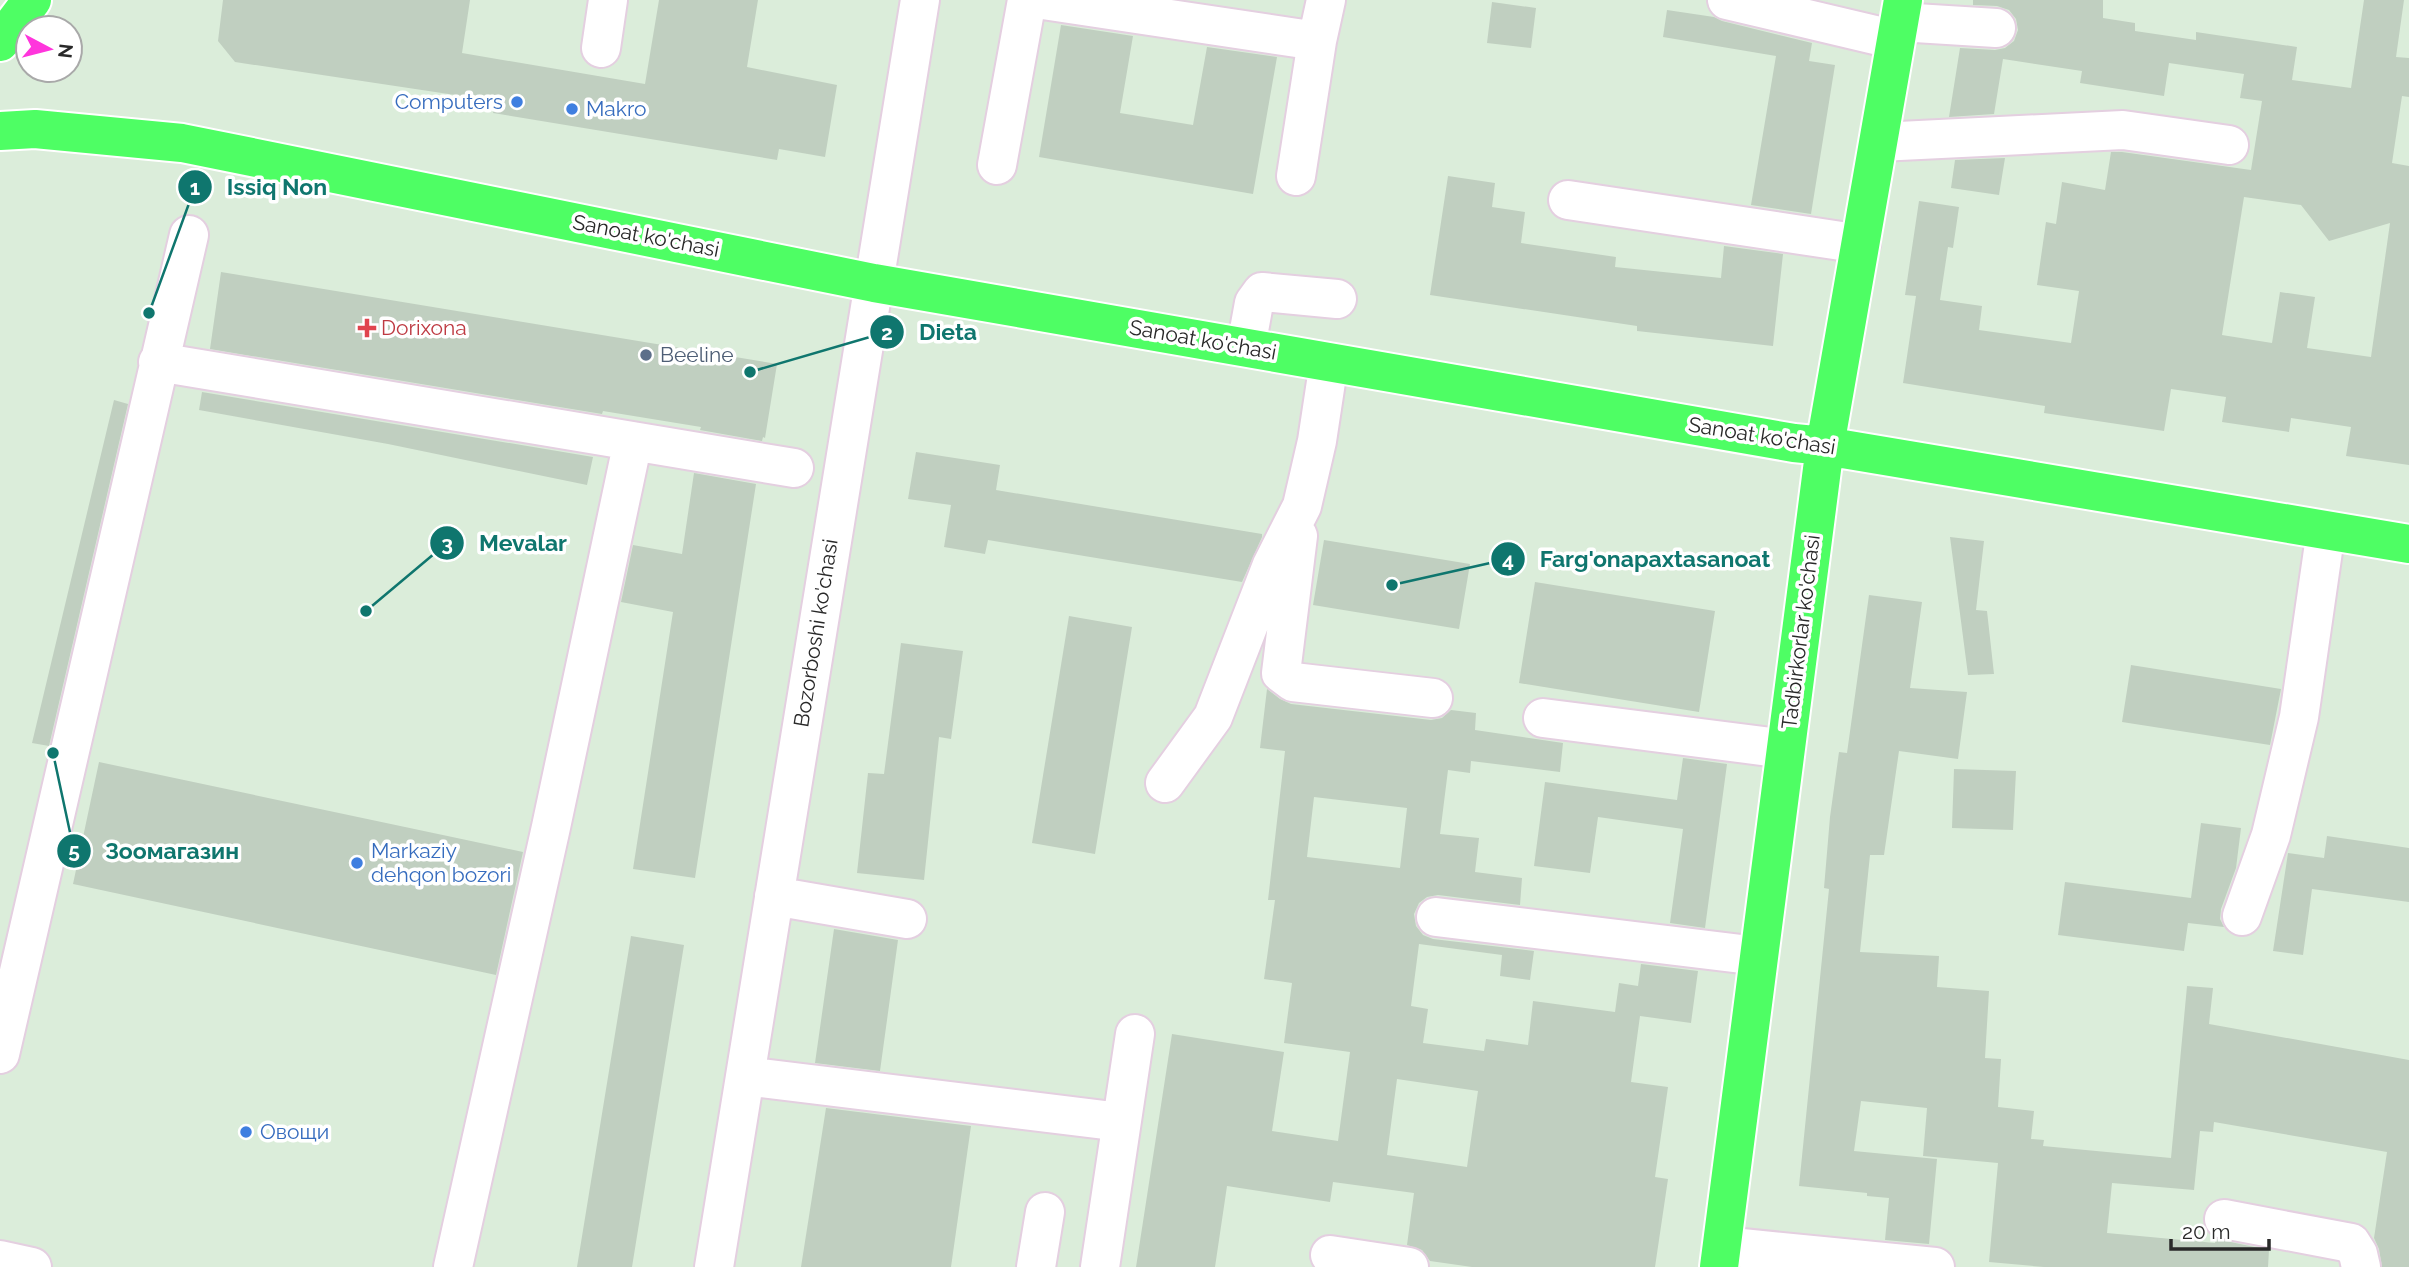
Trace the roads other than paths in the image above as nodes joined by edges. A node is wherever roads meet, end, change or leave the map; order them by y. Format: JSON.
{"nodes":[{"id":1,"x":32,"y":0,"type":"edge"},
{"id":2,"x":608,"y":0,"type":"edge"},
{"id":3,"x":920,"y":0,"type":"edge"},
{"id":4,"x":1027,"y":0,"type":"edge"},
{"id":5,"x":1043,"y":0,"type":"edge"},
{"id":6,"x":1326,"y":0,"type":"edge"},
{"id":7,"x":1727,"y":0,"type":"edge"},
{"id":8,"x":1899,"y":20,"type":"edge"},
{"id":9,"x":1996,"y":28,"type":"dead end"},
{"id":10,"x":1317,"y":41,"type":"junction"},
{"id":11,"x":0,"y":42,"type":"edge"},
{"id":12,"x":601,"y":47,"type":"dead end"},
{"id":13,"x":0,"y":131,"type":"edge"},
{"id":14,"x":1879,"y":142,"type":"junction"},
{"id":15,"x":2229,"y":145,"type":"dead end"},
{"id":16,"x":997,"y":165,"type":"dead end"},
{"id":17,"x":1296,"y":176,"type":"dead end"},
{"id":18,"x":1568,"y":200,"type":"dead end"},
{"id":19,"x":189,"y":235,"type":"dead end"},
{"id":20,"x":1861,"y":244,"type":"junction"},
{"id":21,"x":874,"y":283,"type":"junction"},
{"id":22,"x":1337,"y":299,"type":"dead end"},
{"id":23,"x":1246,"y":347,"type":"junction"},
{"id":24,"x":158,"y":362,"type":"junction"},
{"id":25,"x":1329,"y":362,"type":"junction"},
{"id":26,"x":633,"y":441,"type":"junction"},
{"id":27,"x":1825,"y":446,"type":"junction"},
{"id":28,"x":794,"y":468,"type":"dead end"},
{"id":29,"x":1302,"y":506,"type":"junction"},
{"id":30,"x":2326,"y":530,"type":"junction"},
{"id":31,"x":2409,"y":544,"type":"edge"},
{"id":32,"x":1433,"y":698,"type":"dead end"},
{"id":33,"x":1543,"y":718,"type":"dead end"},
{"id":34,"x":1786,"y":749,"type":"junction"},
{"id":35,"x":1165,"y":783,"type":"dead end"},
{"id":36,"x":774,"y":896,"type":"junction"},
{"id":37,"x":2242,"y":916,"type":"dead end"},
{"id":38,"x":1436,"y":917,"type":"dead end"},
{"id":39,"x":907,"y":919,"type":"dead end"},
{"id":40,"x":1758,"y":956,"type":"junction"},
{"id":41,"x":1135,"y":1034,"type":"dead end"},
{"id":42,"x":0,"y":1054,"type":"edge"},
{"id":43,"x":745,"y":1076,"type":"junction"},
{"id":44,"x":1121,"y":1122,"type":"junction"},
{"id":45,"x":1045,"y":1212,"type":"dead end"},
{"id":46,"x":2224,"y":1219,"type":"dead end"},
{"id":47,"x":1330,"y":1255,"type":"dead end"},
{"id":48,"x":1720,"y":1257,"type":"edge"},
{"id":49,"x":0,"y":1259,"type":"edge"},
{"id":50,"x":32,"y":1267,"type":"edge"},
{"id":51,"x":453,"y":1267,"type":"edge"},
{"id":52,"x":714,"y":1267,"type":"edge"},
{"id":53,"x":1036,"y":1267,"type":"edge"},
{"id":54,"x":1100,"y":1267,"type":"edge"},
{"id":55,"x":1409,"y":1267,"type":"edge"},
{"id":56,"x":1935,"y":1267,"type":"edge"},
{"id":57,"x":2361,"y":1267,"type":"edge"}],
"edges":[{"from":1,"to":11,"type":"main road"},
{"from":2,"to":12,"type":"street"},
{"from":3,"to":21,"type":"street","name":"Bozorboshi ko'chasi"},
{"from":4,"to":16,"type":"street"},
{"from":5,"to":10,"type":"street"},
{"from":6,"to":10,"type":"street"},
{"from":7,"to":8,"type":"street"},
{"from":8,"to":9,"type":"street"},
{"from":8,"to":14,"type":"main road","name":"Tadbirkorlar ko'chasi"},
{"from":10,"to":17,"type":"street"},
{"from":13,"to":21,"type":"main road","name":"Sanoat ko'chasi"},
{"from":14,"to":15,"type":"street"},
{"from":14,"to":20,"type":"main road","name":"Tadbirkorlar ko'chasi"},
{"from":18,"to":20,"type":"street"},
{"from":19,"to":24,"type":"street"},
{"from":20,"to":27,"type":"main road","name":"Tadbirkorlar ko'chasi"},
{"from":21,"to":23,"type":"main road","name":"Sanoat ko'chasi"},
{"from":21,"to":36,"type":"street","name":"Bozorboshi ko'chasi"},
{"from":22,"to":23,"type":"street"},
{"from":23,"to":25,"type":"main road","name":"Sanoat ko'chasi"},
{"from":24,"to":26,"type":"street"},
{"from":24,"to":42,"type":"street"},
{"from":25,"to":27,"type":"main road","name":"Sanoat ko'chasi"},
{"from":25,"to":29,"type":"street"},
{"from":26,"to":28,"type":"street"},
{"from":26,"to":51,"type":"street"},
{"from":27,"to":30,"type":"main road","name":"Sanoat ko'chasi"},
{"from":27,"to":34,"type":"main road","name":"Tadbirkorlar ko'chasi"},
{"from":29,"to":32,"type":"street"},
{"from":29,"to":35,"type":"street"},
{"from":30,"to":31,"type":"main road","name":"Sanoat ko'chasi"},
{"from":30,"to":37,"type":"street"},
{"from":33,"to":34,"type":"street"},
{"from":34,"to":40,"type":"main road","name":"Tadbirkorlar ko'chasi"},
{"from":36,"to":39,"type":"street"},
{"from":36,"to":43,"type":"street","name":"Bozorboshi ko'chasi"},
{"from":38,"to":40,"type":"street"},
{"from":40,"to":48,"type":"main road","name":"Tadbirkorlar ko'chasi"},
{"from":41,"to":44,"type":"street"},
{"from":43,"to":44,"type":"street"},
{"from":43,"to":52,"type":"street","name":"Bozorboshi ko'chasi"},
{"from":44,"to":54,"type":"street"},
{"from":45,"to":53,"type":"street"},
{"from":46,"to":57,"type":"street"},
{"from":47,"to":55,"type":"street"},
{"from":48,"to":56,"type":"street"},
{"from":49,"to":50,"type":"street"}]}
